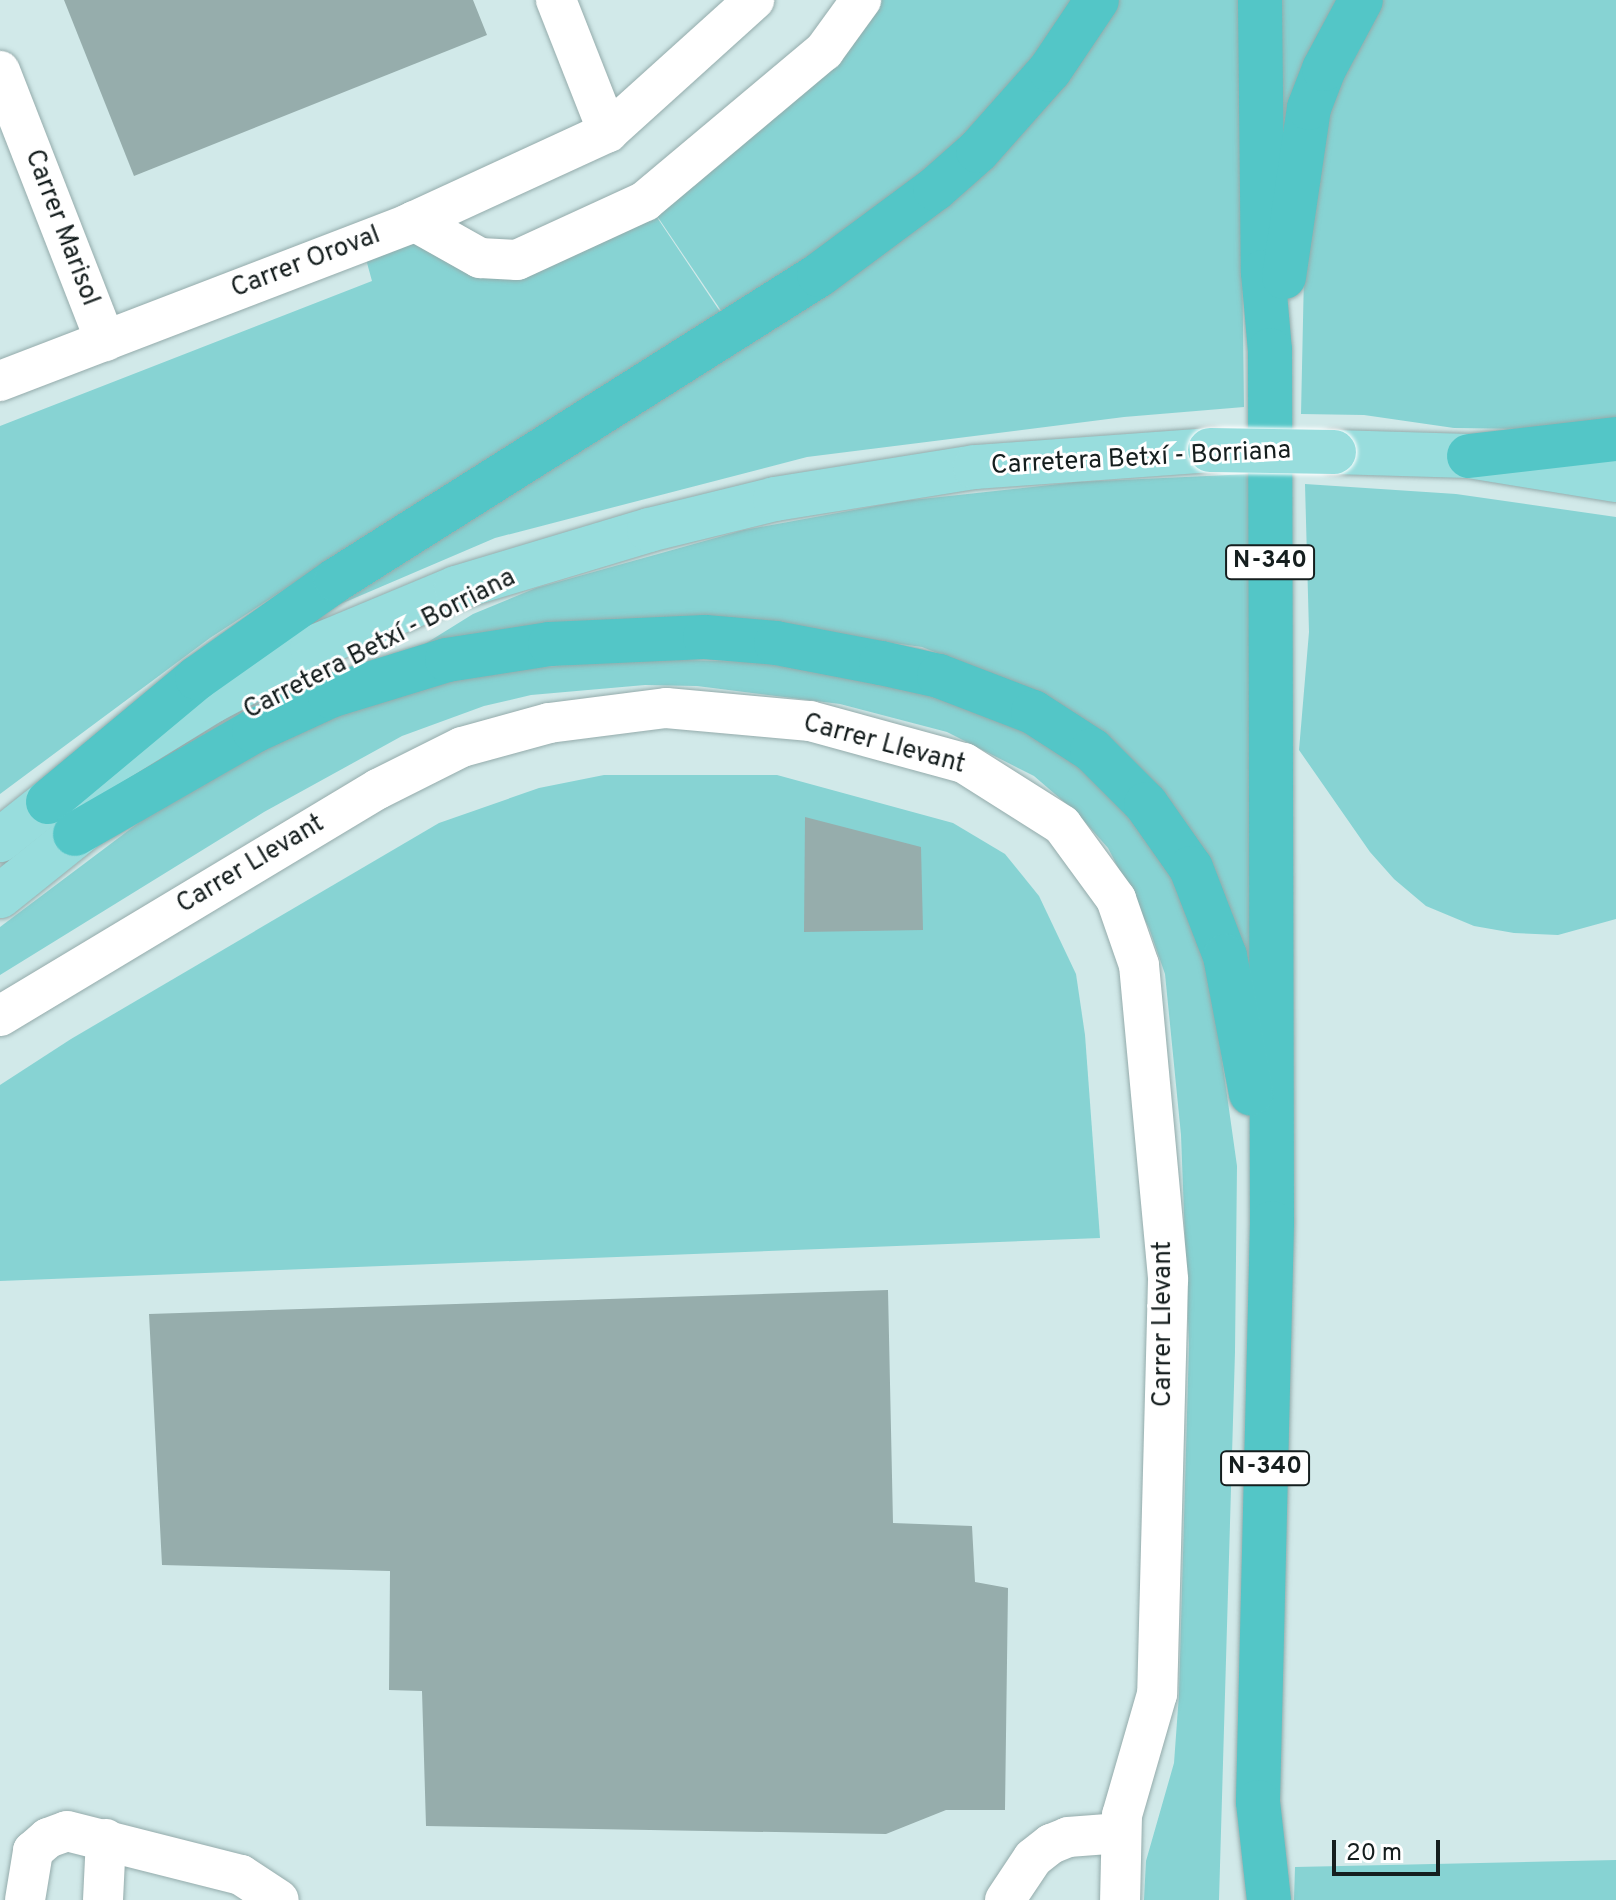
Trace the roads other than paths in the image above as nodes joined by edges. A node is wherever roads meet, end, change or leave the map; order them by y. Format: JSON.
{"nodes":[{"id":1,"x":556,"y":0,"type":"edge"},
{"id":2,"x":754,"y":0,"type":"edge"},
{"id":3,"x":861,"y":0,"type":"edge"},
{"id":4,"x":1097,"y":0,"type":"edge"},
{"id":5,"x":1260,"y":0,"type":"edge"},
{"id":6,"x":1361,"y":0,"type":"edge"},
{"id":7,"x":0,"y":71,"type":"edge"},
{"id":8,"x":608,"y":132,"type":"junction"},
{"id":9,"x":414,"y":221,"type":"junction"},
{"id":10,"x":105,"y":341,"type":"junction"},
{"id":11,"x":1270,"y":350,"type":"junction"},
{"id":12,"x":0,"y":381,"type":"edge"},
{"id":13,"x":1616,"y":439,"type":"edge"},
{"id":14,"x":1469,"y":456,"type":"junction"},
{"id":15,"x":1616,"y":480,"type":"edge"},
{"id":16,"x":62,"y":818,"type":"junction"},
{"id":17,"x":0,"y":840,"type":"edge"},
{"id":18,"x":0,"y":896,"type":"edge"},
{"id":19,"x":0,"y":1016,"type":"edge"},
{"id":20,"x":1272,"y":1223,"type":"junction"},
{"id":21,"x":1258,"y":1802,"type":"junction"},
{"id":22,"x":1121,"y":1833,"type":"junction"},
{"id":23,"x":106,"y":1839,"type":"junction"},
{"id":24,"x":25,"y":1900,"type":"edge"},
{"id":25,"x":103,"y":1900,"type":"edge"},
{"id":26,"x":278,"y":1900,"type":"edge"},
{"id":27,"x":1005,"y":1900,"type":"edge"},
{"id":28,"x":1120,"y":1900,"type":"edge"},
{"id":29,"x":1253,"y":1900,"type":"edge"},
{"id":30,"x":1269,"y":1900,"type":"edge"}],
"edges":[{"from":1,"to":8,"type":"street"},
{"from":2,"to":8,"type":"street","name":"Carrer Oroval"},
{"from":3,"to":9,"type":"street"},
{"from":4,"to":16,"type":"highway"},
{"from":5,"to":11,"type":"highway","number":"N-340"},
{"from":6,"to":11,"type":"highway"},
{"from":7,"to":10,"type":"street","name":"Carrer Marisol"},
{"from":8,"to":9,"type":"street","name":"Carrer Oroval"},
{"from":9,"to":10,"type":"street","name":"Carrer Oroval"},
{"from":10,"to":12,"type":"street","name":"Carrer Oroval"},
{"from":11,"to":20,"type":"highway","number":"N-340"},
{"from":13,"to":14,"type":"highway"},
{"from":14,"to":15,"type":"main road","name":"Carretera Betxí - Borriana"},
{"from":14,"to":16,"type":"main road","name":"Carretera Betxí - Borriana","bridge":true},
{"from":16,"to":17,"type":"main road","name":"Carretera Betxí - Borriana"},
{"from":16,"to":18,"type":"main road","name":"Carretera Betxí - Borriana"},
{"from":16,"to":20,"type":"highway"},
{"from":19,"to":22,"type":"street","name":"Carrer Llevant"},
{"from":20,"to":21,"type":"highway","number":"N-340"},
{"from":21,"to":29,"type":"highway","number":"N-340"},
{"from":21,"to":30,"type":"highway"},
{"from":22,"to":27,"type":"street"},
{"from":22,"to":28,"type":"street","name":"Carrer Llevant"},
{"from":23,"to":24,"type":"street"},
{"from":23,"to":25,"type":"street"},
{"from":23,"to":26,"type":"street"}]}
